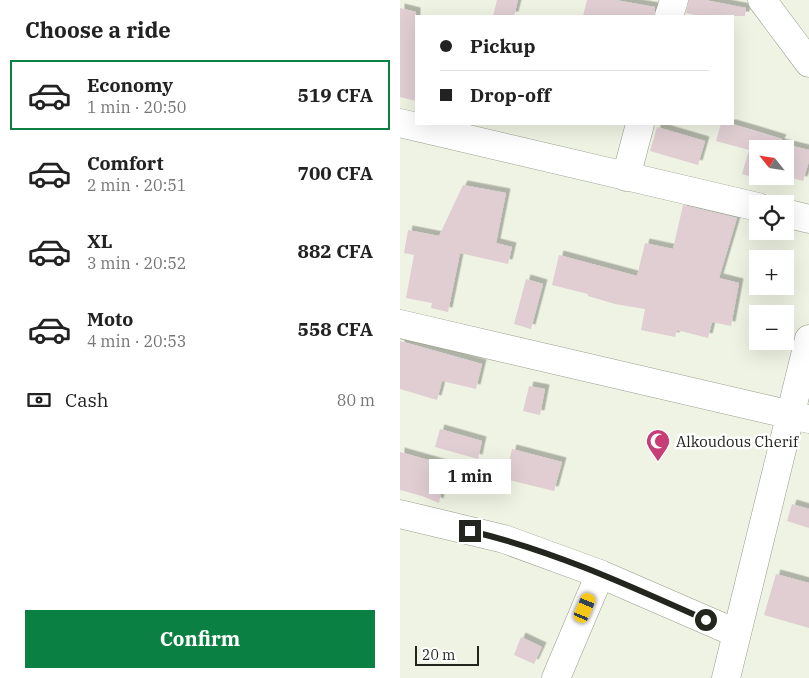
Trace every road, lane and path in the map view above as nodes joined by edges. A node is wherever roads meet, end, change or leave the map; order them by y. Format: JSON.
{"nodes":[{"id":1,"x":674,"y":0,"type":"edge"},
{"id":2,"x":762,"y":0,"type":"edge"},
{"id":3,"x":669,"y":15,"type":"edge"},
{"id":4,"x":809,"y":63,"type":"edge"},
{"id":5,"x":400,"y":123,"type":"edge"},
{"id":6,"x":640,"y":125,"type":"edge"},
{"id":7,"x":626,"y":177,"type":"junction"},
{"id":8,"x":749,"y":205,"type":"edge"},
{"id":9,"x":794,"y":215,"type":"edge"},
{"id":10,"x":809,"y":219,"type":"edge"},
{"id":11,"x":400,"y":324,"type":"edge"},
{"id":12,"x":809,"y":339,"type":"edge"},
{"id":13,"x":800,"y":416,"type":"edge"},
{"id":14,"x":400,"y":514,"type":"edge"},
{"id":15,"x":600,"y":574,"type":"junction"},
{"id":16,"x":736,"y":633,"type":"junction"},
{"id":17,"x":556,"y":678,"type":"edge"},
{"id":18,"x":726,"y":678,"type":"edge"}],
"edges":[{"from":1,"to":3,"type":"street"},
{"from":2,"to":4,"type":"street"},
{"from":5,"to":7,"type":"street"},
{"from":6,"to":7,"type":"street"},
{"from":7,"to":8,"type":"street"},
{"from":9,"to":10,"type":"street"},
{"from":11,"to":13,"type":"street"},
{"from":12,"to":13,"type":"street"},
{"from":13,"to":16,"type":"street"},
{"from":14,"to":15,"type":"street"},
{"from":15,"to":16,"type":"street"},
{"from":15,"to":17,"type":"street"},
{"from":16,"to":18,"type":"street"}]}
